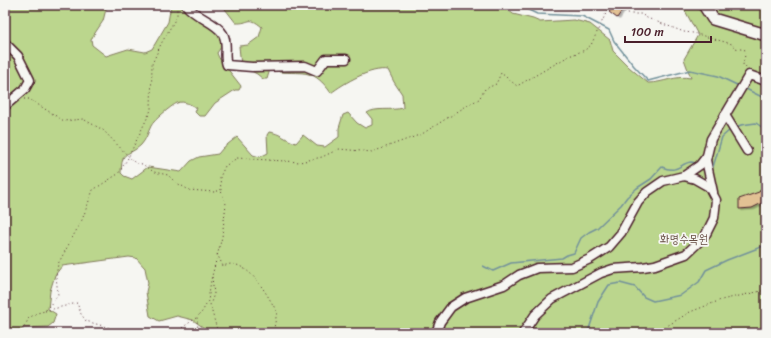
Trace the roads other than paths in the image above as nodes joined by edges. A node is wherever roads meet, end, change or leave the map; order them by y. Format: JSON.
{"nodes":[{"id":1,"x":186,"y":5,"type":"edge"},
{"id":2,"x":704,"y":5,"type":"edge"},
{"id":3,"x":766,"y":35,"type":"edge"},
{"id":4,"x":5,"y":43,"type":"edge"},
{"id":5,"x":346,"y":59,"type":"dead end"},
{"id":6,"x":766,"y":81,"type":"edge"},
{"id":7,"x":5,"y":106,"type":"edge"},
{"id":8,"x":725,"y":115,"type":"junction"},
{"id":9,"x":747,"y":150,"type":"dead end"},
{"id":10,"x":705,"y":162,"type":"junction"},
{"id":11,"x":684,"y":176,"type":"junction"},
{"id":12,"x":713,"y":193,"type":"junction"},
{"id":13,"x":436,"y":333,"type":"edge"},
{"id":14,"x":523,"y":333,"type":"edge"}],
"edges":[{"from":1,"to":5,"type":"street"},
{"from":2,"to":3,"type":"main road"},
{"from":4,"to":7,"type":"street"},
{"from":6,"to":8,"type":"street"},
{"from":8,"to":9,"type":"street"},
{"from":8,"to":10,"type":"street"},
{"from":10,"to":11,"type":"street"},
{"from":10,"to":12,"type":"street"},
{"from":11,"to":12,"type":"street"},
{"from":11,"to":13,"type":"street"},
{"from":12,"to":14,"type":"street"}]}
